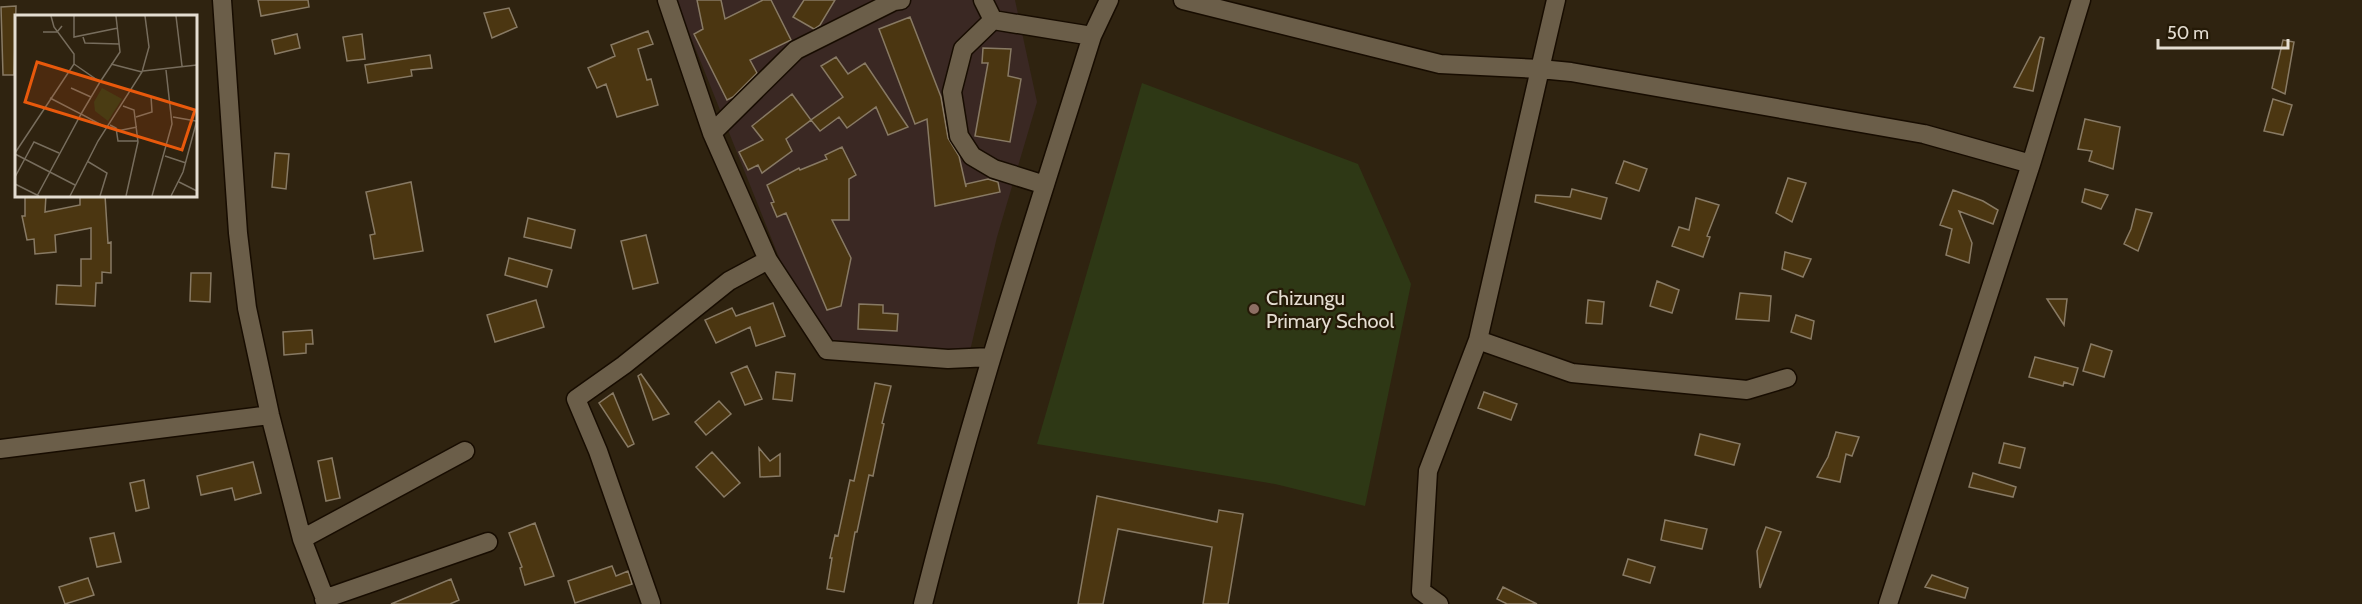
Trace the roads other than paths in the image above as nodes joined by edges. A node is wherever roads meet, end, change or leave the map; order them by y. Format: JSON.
{"nodes":[{"id":1,"x":222,"y":0,"type":"edge"},
{"id":2,"x":667,"y":0,"type":"edge"},
{"id":3,"x":901,"y":0,"type":"edge"},
{"id":4,"x":983,"y":0,"type":"edge"},
{"id":5,"x":1109,"y":0,"type":"edge"},
{"id":6,"x":1183,"y":0,"type":"edge"},
{"id":7,"x":1556,"y":0,"type":"edge"},
{"id":8,"x":2081,"y":0,"type":"edge"},
{"id":9,"x":993,"y":20,"type":"junction"},
{"id":10,"x":1092,"y":36,"type":"junction"},
{"id":11,"x":1540,"y":69,"type":"junction"},
{"id":12,"x":712,"y":133,"type":"junction"},
{"id":13,"x":2031,"y":164,"type":"junction"},
{"id":14,"x":1045,"y":185,"type":"junction"},
{"id":15,"x":768,"y":260,"type":"junction"},
{"id":16,"x":1478,"y":340,"type":"junction"},
{"id":17,"x":991,"y":357,"type":"junction"},
{"id":18,"x":1787,"y":378,"type":"dead end"},
{"id":19,"x":270,"y":415,"type":"junction"},
{"id":20,"x":0,"y":449,"type":"edge"},
{"id":21,"x":465,"y":451,"type":"dead end"},
{"id":22,"x":302,"y":539,"type":"junction"},
{"id":23,"x":488,"y":542,"type":"dead end"},
{"id":24,"x":1419,"y":597,"type":"edge"},
{"id":25,"x":326,"y":602,"type":"edge"},
{"id":26,"x":651,"y":603,"type":"edge"},
{"id":27,"x":923,"y":604,"type":"edge"},
{"id":28,"x":1439,"y":604,"type":"edge"},
{"id":29,"x":1888,"y":604,"type":"edge"}],
"edges":[{"from":1,"to":19,"type":"street"},
{"from":2,"to":12,"type":"street"},
{"from":3,"to":12,"type":"street"},
{"from":4,"to":9,"type":"street"},
{"from":5,"to":10,"type":"street"},
{"from":6,"to":11,"type":"street"},
{"from":7,"to":11,"type":"street"},
{"from":8,"to":13,"type":"street"},
{"from":9,"to":10,"type":"street"},
{"from":9,"to":14,"type":"street"},
{"from":10,"to":14,"type":"street"},
{"from":11,"to":13,"type":"street"},
{"from":11,"to":16,"type":"street"},
{"from":12,"to":15,"type":"street"},
{"from":13,"to":29,"type":"street"},
{"from":14,"to":17,"type":"street"},
{"from":15,"to":17,"type":"street"},
{"from":15,"to":26,"type":"street"},
{"from":16,"to":18,"type":"street"},
{"from":16,"to":24,"type":"street"},
{"from":17,"to":27,"type":"street"},
{"from":19,"to":20,"type":"street"},
{"from":19,"to":22,"type":"street"},
{"from":21,"to":22,"type":"street"},
{"from":22,"to":25,"type":"street"},
{"from":23,"to":25,"type":"street"},
{"from":24,"to":28,"type":"street"}]}
